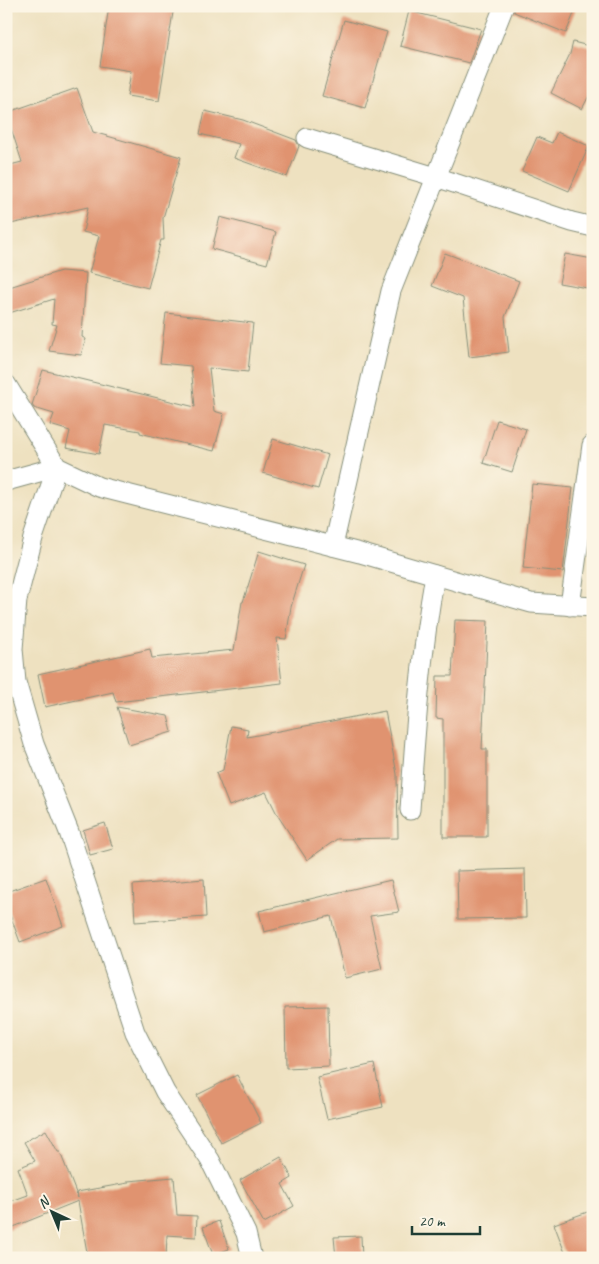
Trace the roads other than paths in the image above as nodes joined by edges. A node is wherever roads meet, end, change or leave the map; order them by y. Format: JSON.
{"nodes":[{"id":1,"x":504,"y":6,"type":"edge"},
{"id":2,"x":307,"y":138,"type":"dead end"},
{"id":3,"x":436,"y":177,"type":"junction"},
{"id":4,"x":593,"y":227,"type":"edge"},
{"id":5,"x":6,"y":384,"type":"edge"},
{"id":6,"x":592,"y":445,"type":"dead end"},
{"id":7,"x":57,"y":467,"type":"junction"},
{"id":8,"x":6,"y":481,"type":"edge"},
{"id":9,"x":333,"y":546,"type":"junction"},
{"id":10,"x":435,"y":575,"type":"junction"},
{"id":11,"x":570,"y":606,"type":"junction"},
{"id":12,"x":593,"y":607,"type":"edge"},
{"id":13,"x":410,"y":810,"type":"dead end"},
{"id":14,"x":252,"y":1258,"type":"edge"}],
"edges":[{"from":1,"to":3,"type":"street"},
{"from":2,"to":3,"type":"street"},
{"from":3,"to":4,"type":"street"},
{"from":3,"to":9,"type":"street"},
{"from":5,"to":7,"type":"street"},
{"from":6,"to":11,"type":"street"},
{"from":7,"to":8,"type":"street"},
{"from":7,"to":9,"type":"street"},
{"from":7,"to":14,"type":"street"},
{"from":9,"to":10,"type":"street"},
{"from":10,"to":11,"type":"street"},
{"from":10,"to":13,"type":"street"},
{"from":11,"to":12,"type":"street"}]}
